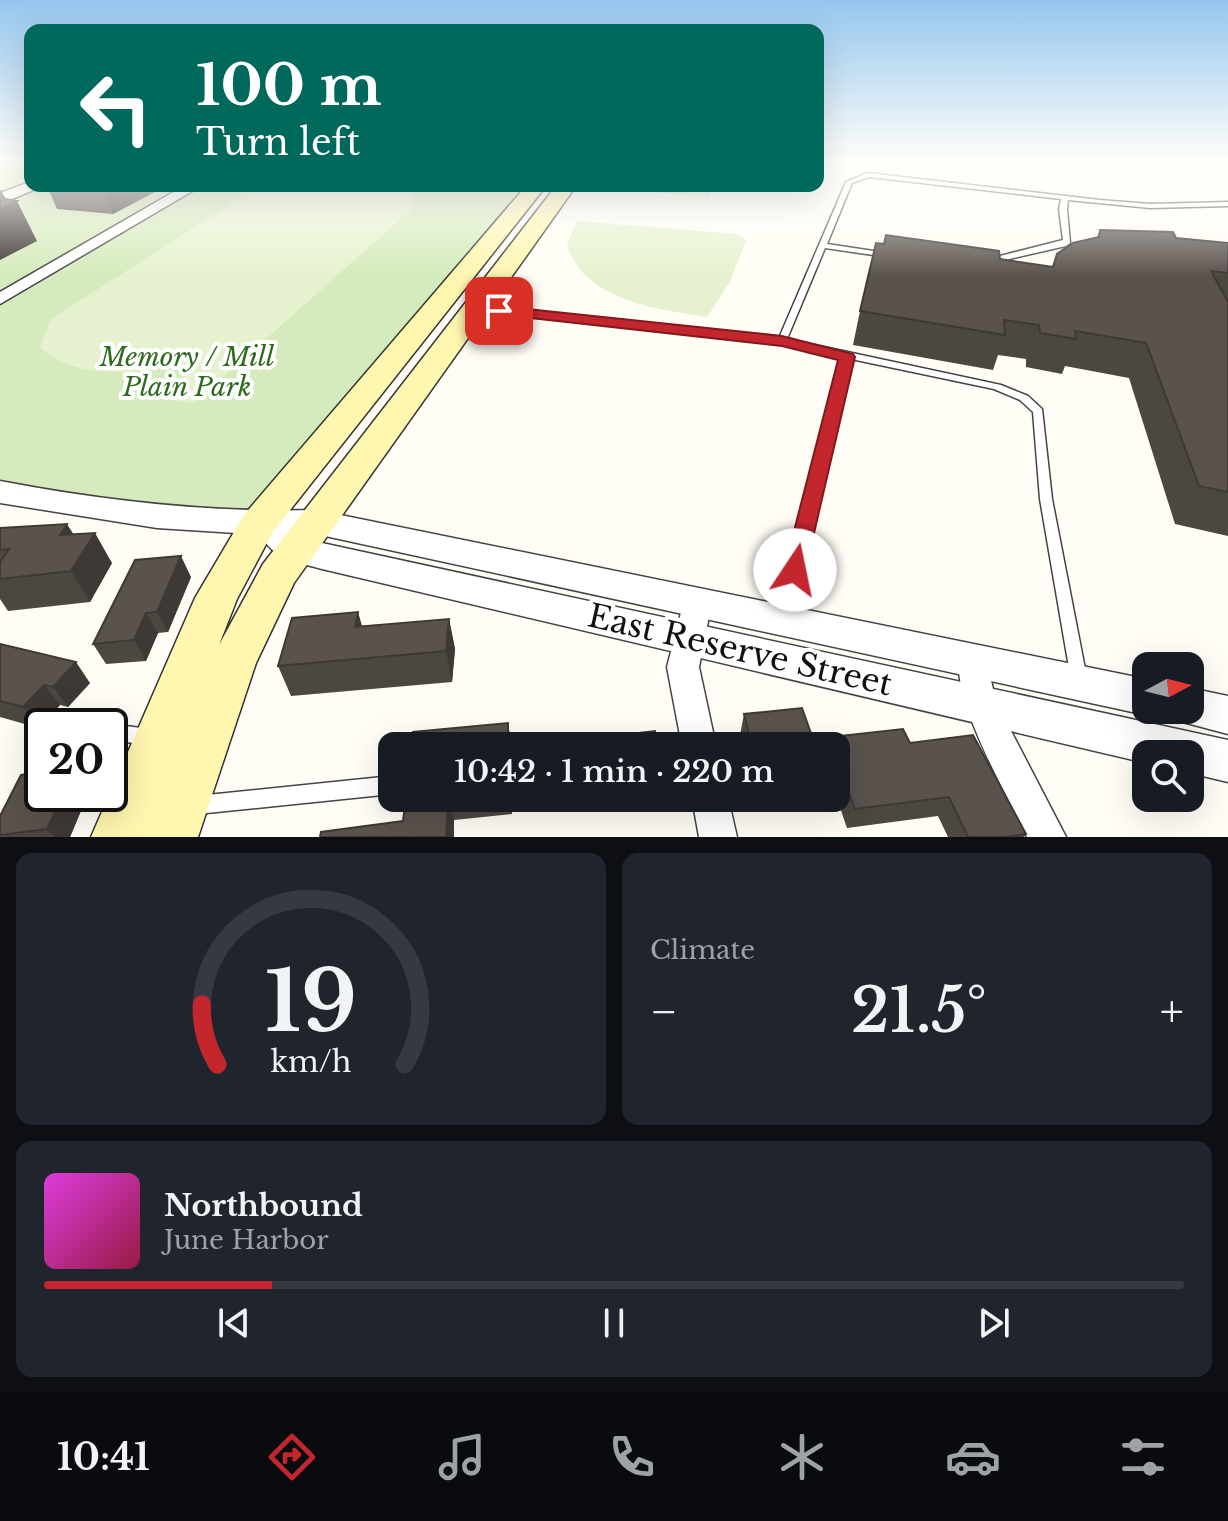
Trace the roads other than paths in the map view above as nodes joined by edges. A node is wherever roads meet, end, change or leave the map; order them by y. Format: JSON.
{"nodes":[{"id":1,"x":173,"y":198,"type":"edge"},
{"id":2,"x":526,"y":198,"type":"edge"},
{"id":3,"x":557,"y":198,"type":"edge"},
{"id":4,"x":843,"y":198,"type":"edge"},
{"id":5,"x":1065,"y":198,"type":"joint"},
{"id":6,"x":1228,"y":204,"type":"edge"},
{"id":7,"x":824,"y":246,"type":"junction"},
{"id":8,"x":895,"y":256,"type":"edge"},
{"id":9,"x":973,"y":265,"type":"edge"},
{"id":10,"x":0,"y":299,"type":"edge"},
{"id":11,"x":476,"y":308,"type":"junction"},
{"id":12,"x":782,"y":341,"type":"junction"},
{"id":13,"x":847,"y":357,"type":"junction"},
{"id":14,"x":0,"y":492,"type":"edge"},
{"id":15,"x":257,"y":525,"type":"junction"},
{"id":16,"x":306,"y":536,"type":"junction"},
{"id":17,"x":785,"y":619,"type":"junction"},
{"id":18,"x":694,"y":620,"type":"junction"},
{"id":19,"x":973,"y":659,"type":"junction"},
{"id":20,"x":1080,"y":683,"type":"junction"},
{"id":21,"x":1132,"y":694,"type":"edge"},
{"id":22,"x":980,"y":704,"type":"junction"},
{"id":23,"x":1204,"y":710,"type":"edge"},
{"id":24,"x":1228,"y":715,"type":"edge"},
{"id":25,"x":696,"y":732,"type":"edge"},
{"id":26,"x":128,"y":734,"type":"edge"},
{"id":27,"x":159,"y":738,"type":"junction"},
{"id":28,"x":1228,"y":761,"type":"edge"},
{"id":29,"x":378,"y":787,"type":"edge"},
{"id":30,"x":713,"y":812,"type":"edge"},
{"id":31,"x":175,"y":822,"type":"edge"},
{"id":32,"x":119,"y":837,"type":"edge"},
{"id":33,"x":718,"y":837,"type":"edge"},
{"id":34,"x":1047,"y":837,"type":"edge"}],
"edges":[{"from":1,"to":10,"type":"street"},
{"from":2,"to":15,"type":"main road"},
{"from":3,"to":11,"type":"main road"},
{"from":4,"to":7,"type":"lane"},
{"from":5,"to":6,"type":"lane"},
{"from":5,"to":9,"type":"lane"},
{"from":7,"to":8,"type":"lane"},
{"from":7,"to":12,"type":"lane"},
{"from":11,"to":12,"type":"lane"},
{"from":11,"to":16,"type":"main road"},
{"from":12,"to":13,"type":"lane"},
{"from":13,"to":17,"type":"lane"},
{"from":13,"to":20,"type":"lane"},
{"from":14,"to":15,"type":"street","name":"East Reserve Street"},
{"from":15,"to":16,"type":"street","name":"East Reserve Street"},
{"from":15,"to":27,"type":"main road"},
{"from":16,"to":18,"type":"street","name":"East Reserve Street"},
{"from":16,"to":31,"type":"main road"},
{"from":17,"to":18,"type":"street","name":"East Reserve Street"},
{"from":17,"to":19,"type":"street","name":"East Reserve Street"},
{"from":18,"to":22,"type":"street","name":"East Reserve Street"},
{"from":18,"to":25,"type":"street"},
{"from":19,"to":20,"type":"street","name":"East Reserve Street"},
{"from":19,"to":22,"type":"street"},
{"from":20,"to":21,"type":"street","name":"East Reserve Street"},
{"from":22,"to":28,"type":"street","name":"East Reserve Street"},
{"from":22,"to":34,"type":"street"},
{"from":23,"to":24,"type":"street"},
{"from":26,"to":27,"type":"lane"},
{"from":27,"to":32,"type":"main road"},
{"from":29,"to":31,"type":"lane"},
{"from":30,"to":33,"type":"street"}]}
